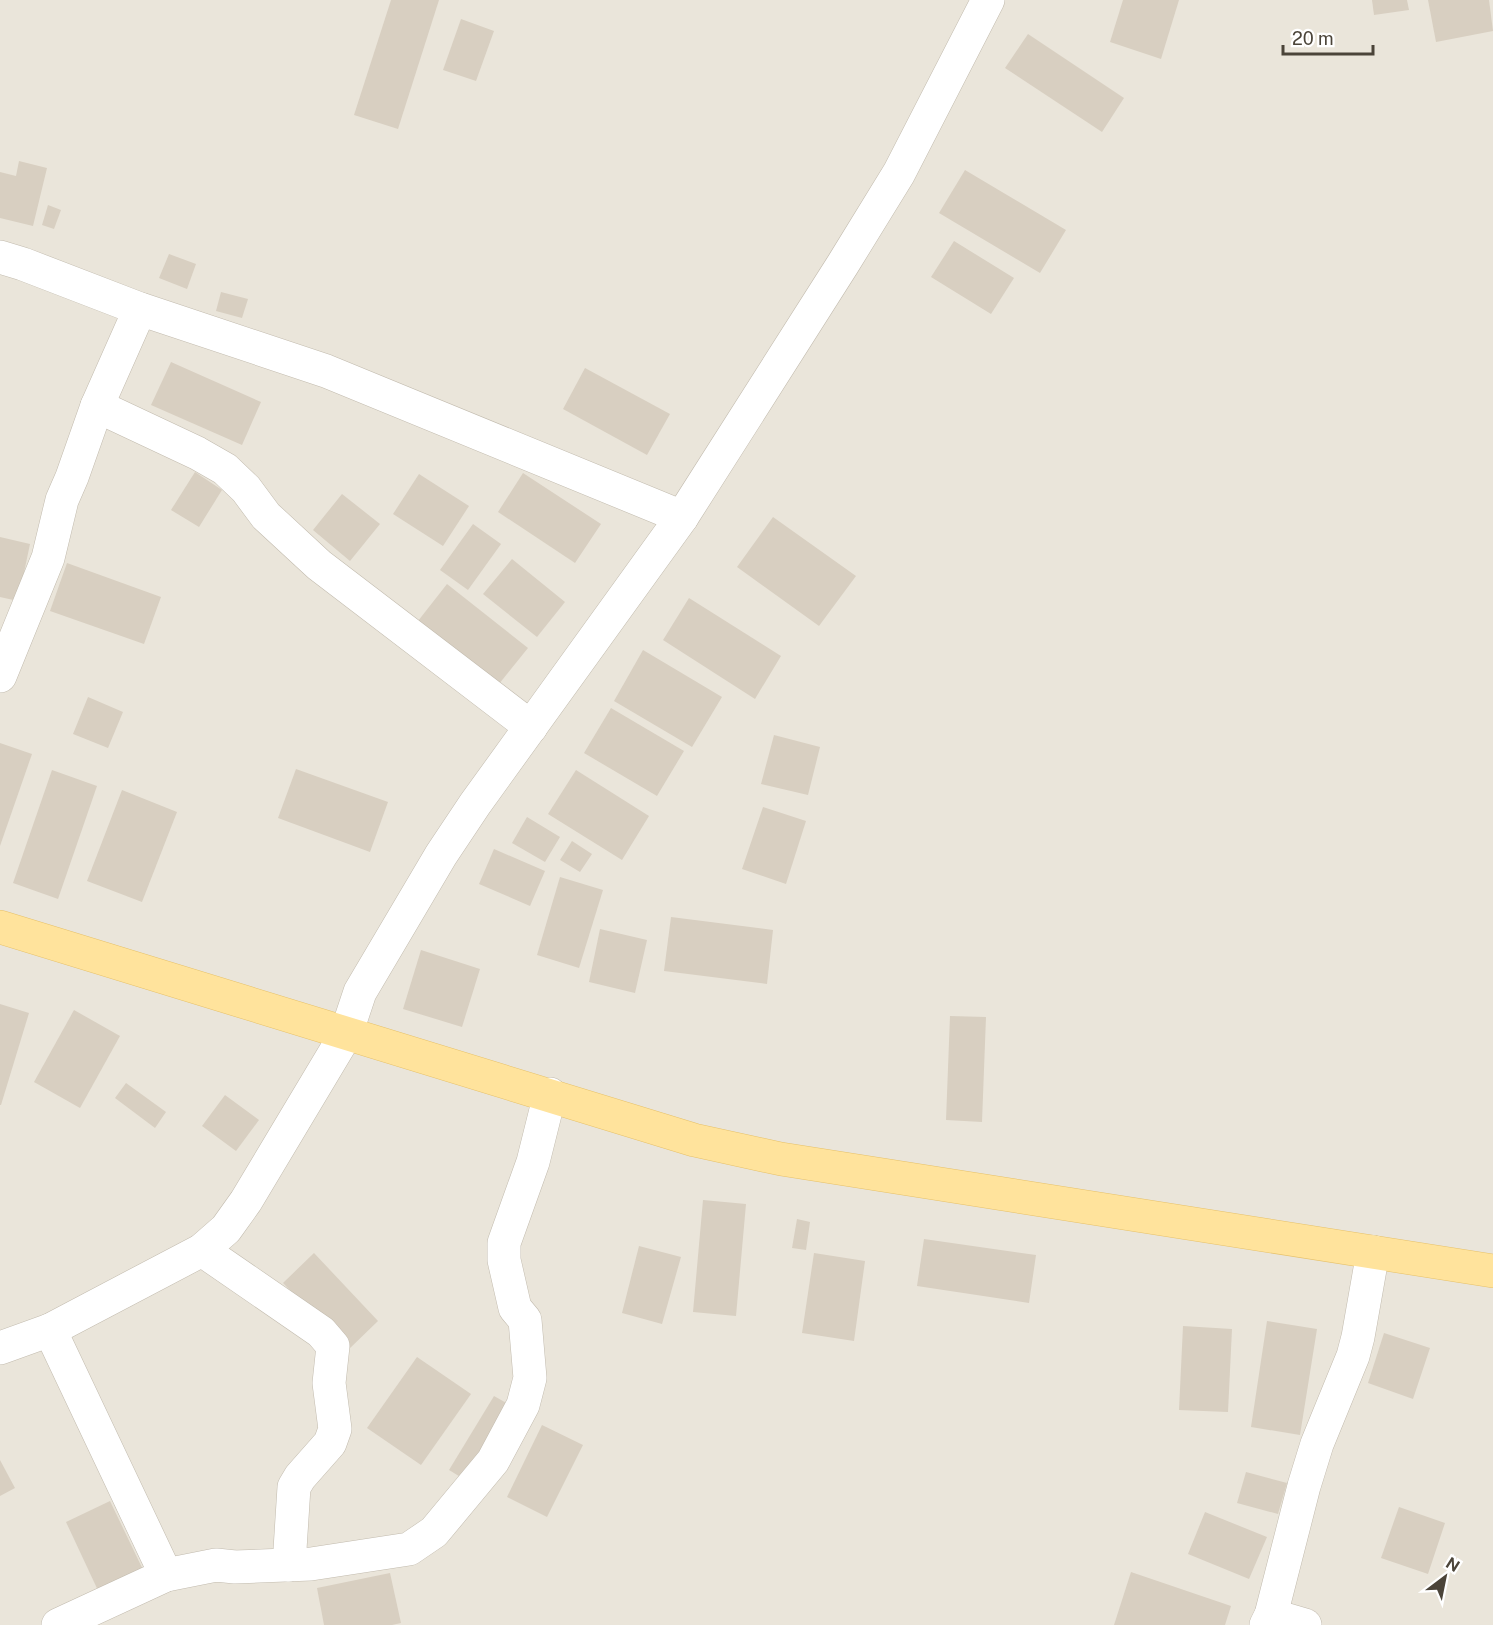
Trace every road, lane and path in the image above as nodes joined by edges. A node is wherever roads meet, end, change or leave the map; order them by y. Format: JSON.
{"nodes":[{"id":1,"x":987,"y":0,"type":"edge"},
{"id":2,"x":0,"y":258,"type":"edge"},
{"id":3,"x":140,"y":309,"type":"junction"},
{"id":4,"x":97,"y":406,"type":"junction"},
{"id":5,"x":682,"y":517,"type":"junction"},
{"id":6,"x":0,"y":676,"type":"edge"},
{"id":7,"x":531,"y":727,"type":"junction"},
{"id":8,"x":0,"y":927,"type":"edge"},
{"id":9,"x":346,"y":1034,"type":"junction"},
{"id":10,"x":550,"y":1094,"type":"junction"},
{"id":11,"x":202,"y":1250,"type":"junction"},
{"id":12,"x":1373,"y":1252,"type":"junction"},
{"id":13,"x":1493,"y":1271,"type":"edge"},
{"id":14,"x":50,"y":1330,"type":"junction"},
{"id":15,"x":0,"y":1348,"type":"edge"},
{"id":16,"x":289,"y":1565,"type":"junction"},
{"id":17,"x":166,"y":1575,"type":"junction"},
{"id":18,"x":1269,"y":1620,"type":"edge"},
{"id":19,"x":58,"y":1625,"type":"edge"},
{"id":20,"x":1305,"y":1625,"type":"edge"}],
"edges":[{"from":1,"to":5,"type":"street"},
{"from":2,"to":3,"type":"street"},
{"from":3,"to":4,"type":"street"},
{"from":3,"to":5,"type":"street"},
{"from":4,"to":6,"type":"street"},
{"from":4,"to":7,"type":"street"},
{"from":5,"to":7,"type":"street"},
{"from":7,"to":9,"type":"street"},
{"from":8,"to":9,"type":"main road"},
{"from":9,"to":10,"type":"main road"},
{"from":9,"to":11,"type":"street"},
{"from":10,"to":12,"type":"main road"},
{"from":10,"to":16,"type":"street"},
{"from":11,"to":14,"type":"street"},
{"from":11,"to":16,"type":"street"},
{"from":12,"to":13,"type":"main road"},
{"from":12,"to":18,"type":"street"},
{"from":14,"to":15,"type":"street"},
{"from":14,"to":17,"type":"street"},
{"from":16,"to":17,"type":"street"},
{"from":17,"to":19,"type":"street"},
{"from":18,"to":20,"type":"street"}]}
